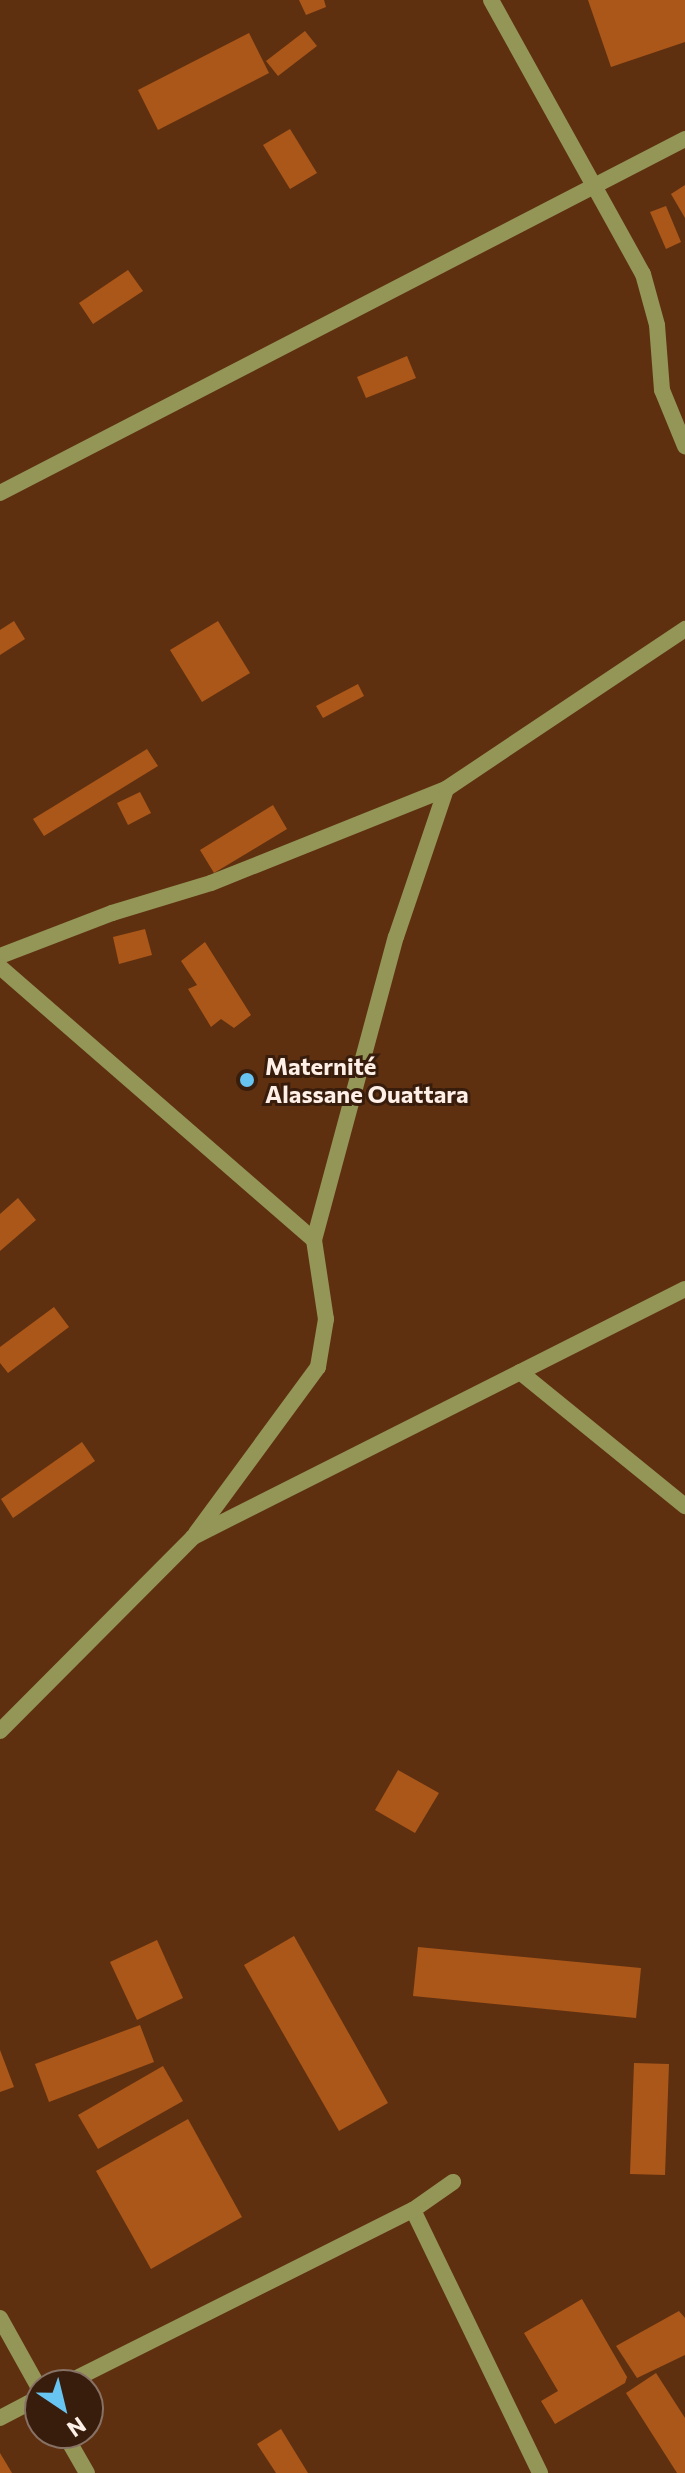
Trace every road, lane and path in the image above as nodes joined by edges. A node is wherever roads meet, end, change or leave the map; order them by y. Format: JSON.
{"nodes":[{"id":1,"x":491,"y":0,"type":"edge"},
{"id":2,"x":685,"y":139,"type":"edge"},
{"id":3,"x":592,"y":189,"type":"junction"},
{"id":4,"x":685,"y":446,"type":"edge"},
{"id":5,"x":0,"y":493,"type":"edge"},
{"id":6,"x":685,"y":629,"type":"edge"},
{"id":7,"x":446,"y":789,"type":"junction"},
{"id":8,"x":0,"y":956,"type":"edge"},
{"id":9,"x":0,"y":967,"type":"edge"},
{"id":10,"x":314,"y":1240,"type":"junction"},
{"id":11,"x":685,"y":1289,"type":"edge"},
{"id":12,"x":520,"y":1372,"type":"junction"},
{"id":13,"x":685,"y":1506,"type":"edge"},
{"id":14,"x":193,"y":1537,"type":"junction"},
{"id":15,"x":0,"y":1731,"type":"edge"},
{"id":16,"x":453,"y":2182,"type":"dead end"},
{"id":17,"x":413,"y":2210,"type":"junction"},
{"id":18,"x":0,"y":2318,"type":"edge"},
{"id":19,"x":28,"y":2369,"type":"edge"},
{"id":20,"x":95,"y":2369,"type":"edge"},
{"id":21,"x":24,"y":2405,"type":"edge"},
{"id":22,"x":0,"y":2418,"type":"edge"},
{"id":23,"x":73,"y":2449,"type":"edge"},
{"id":24,"x":87,"y":2473,"type":"edge"},
{"id":25,"x":540,"y":2473,"type":"edge"}],
"edges":[{"from":1,"to":3,"type":"street"},
{"from":2,"to":3,"type":"street"},
{"from":3,"to":4,"type":"street"},
{"from":3,"to":5,"type":"street"},
{"from":6,"to":7,"type":"street"},
{"from":7,"to":8,"type":"street"},
{"from":7,"to":10,"type":"street"},
{"from":9,"to":10,"type":"street"},
{"from":10,"to":14,"type":"street"},
{"from":11,"to":12,"type":"street"},
{"from":12,"to":13,"type":"street"},
{"from":12,"to":14,"type":"street"},
{"from":14,"to":15,"type":"street"},
{"from":16,"to":17,"type":"street"},
{"from":17,"to":20,"type":"street"},
{"from":17,"to":25,"type":"street"},
{"from":18,"to":19,"type":"street"},
{"from":21,"to":22,"type":"street"},
{"from":23,"to":24,"type":"street"}]}
